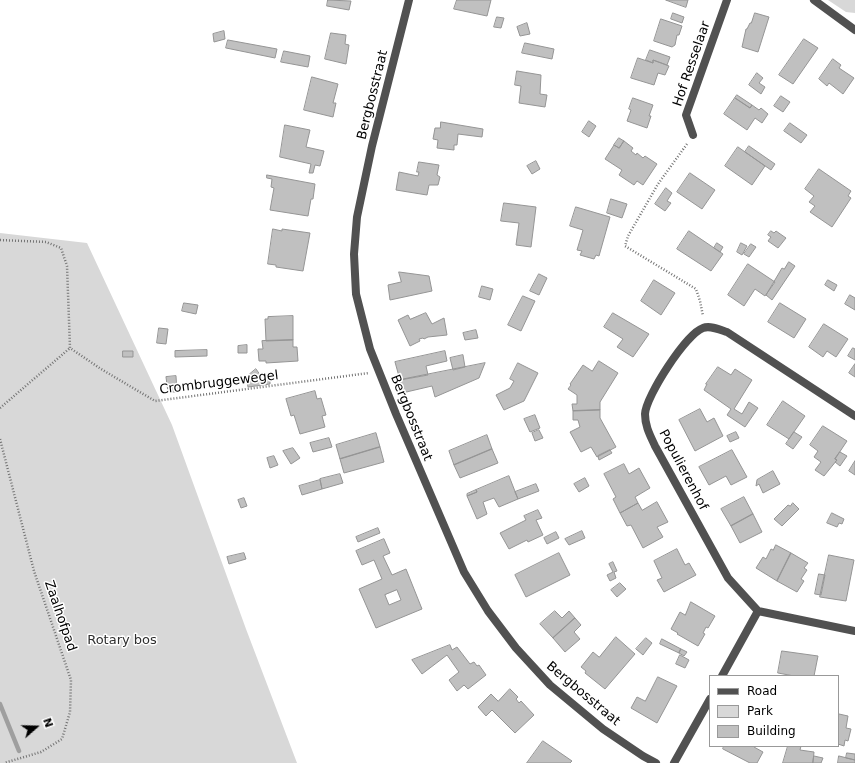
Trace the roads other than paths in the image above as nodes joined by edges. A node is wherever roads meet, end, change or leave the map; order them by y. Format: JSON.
{"nodes":[{"id":1,"x":409,"y":0,"type":"edge"},
{"id":2,"x":727,"y":0,"type":"edge"},
{"id":3,"x":814,"y":0,"type":"edge"},
{"id":4,"x":855,"y":30,"type":"edge"},
{"id":5,"x":693,"y":135,"type":"road end"},
{"id":6,"x":855,"y":416,"type":"edge"},
{"id":7,"x":758,"y":611,"type":"junction"},
{"id":8,"x":855,"y":631,"type":"edge"},
{"id":9,"x":723,"y":675,"type":"edge"},
{"id":10,"x":709,"y":701,"type":"edge"},
{"id":11,"x":656,"y":763,"type":"edge"},
{"id":12,"x":674,"y":763,"type":"edge"}],
"edges":[{"from":1,"to":11,"type":"street","name":"Bergbosstraat"},
{"from":2,"to":5,"type":"street","name":"Hof Resselaar"},
{"from":3,"to":4,"type":"street"},
{"from":6,"to":7,"type":"street","name":"Populierenhof"},
{"from":7,"to":8,"type":"street"},
{"from":7,"to":9,"type":"street"},
{"from":10,"to":12,"type":"street"}]}
